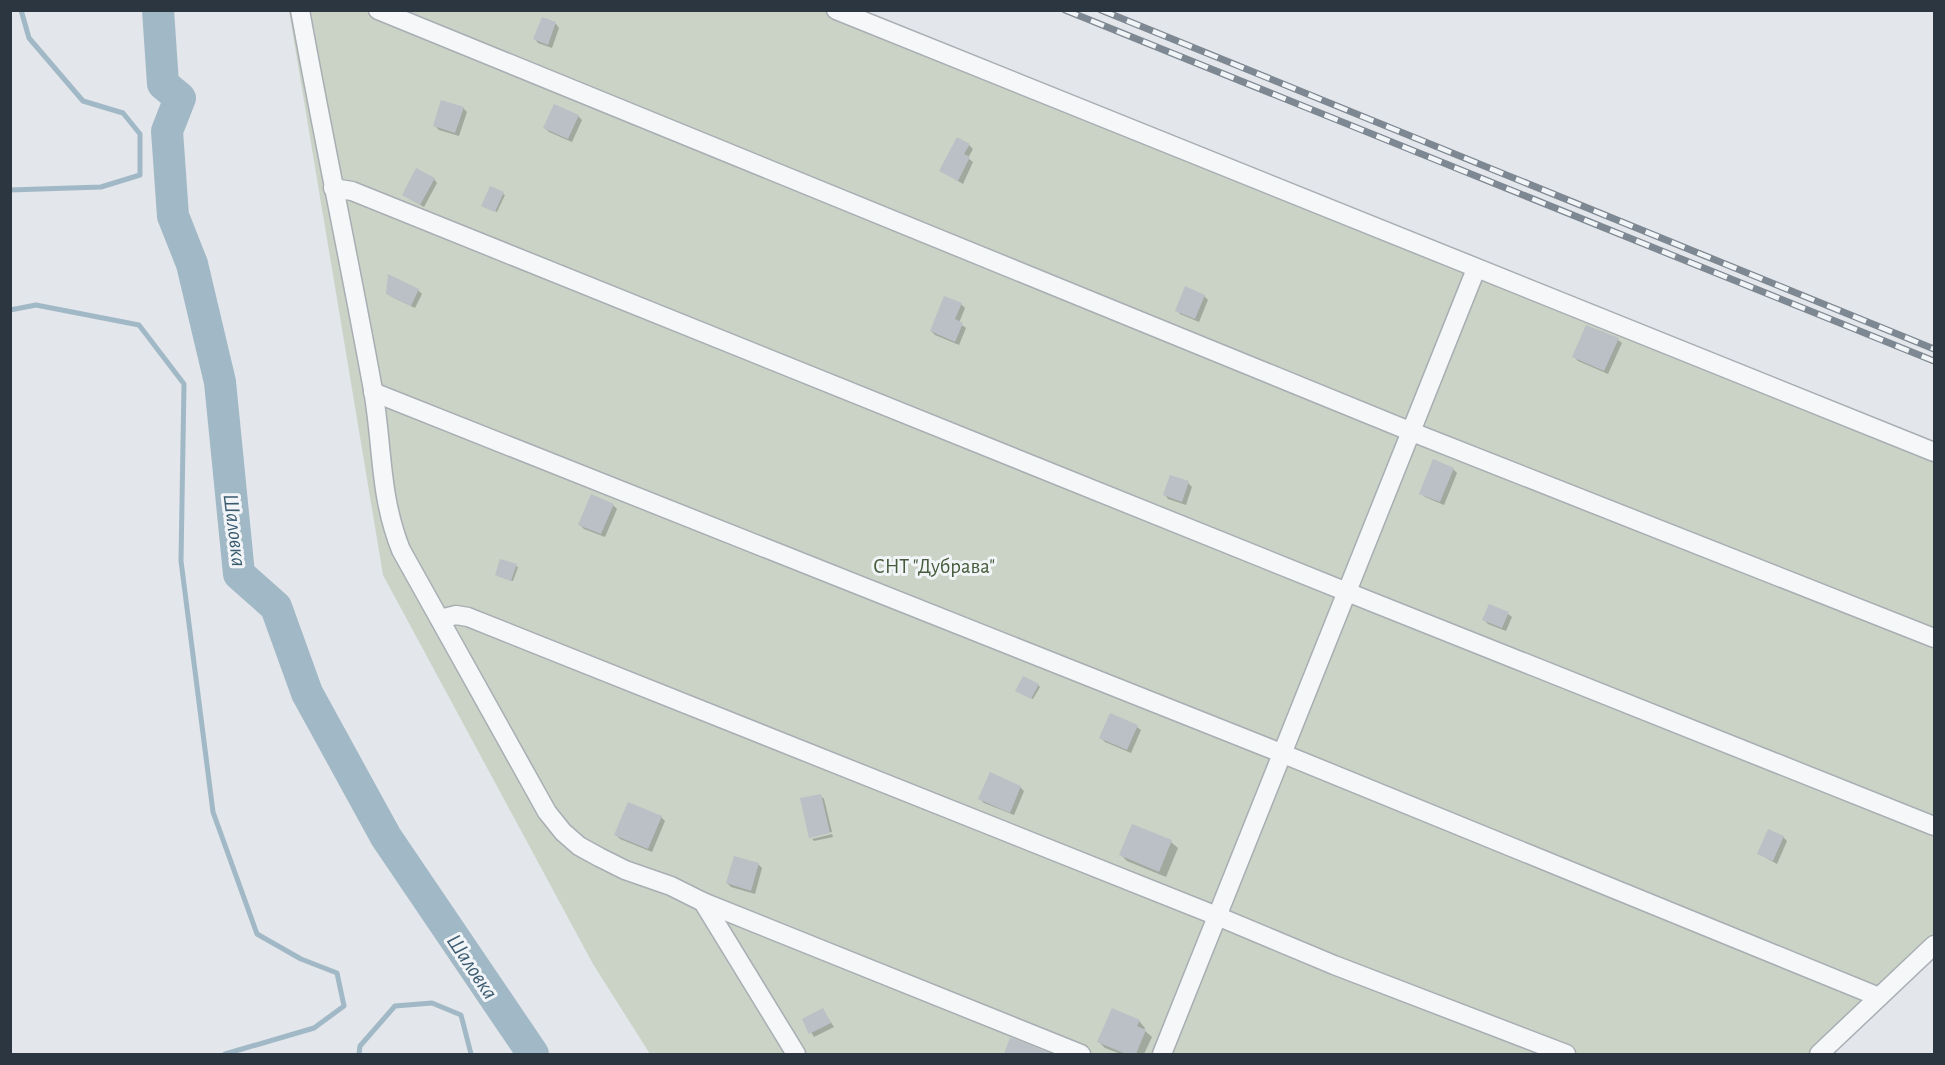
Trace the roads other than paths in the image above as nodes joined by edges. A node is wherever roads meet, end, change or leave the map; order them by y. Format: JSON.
{"nodes":[{"id":1,"x":300,"y":10,"type":"edge"},
{"id":2,"x":378,"y":10,"type":"edge"},
{"id":3,"x":836,"y":10,"type":"edge"},
{"id":4,"x":333,"y":188,"type":"junction"},
{"id":5,"x":1476,"y":269,"type":"junction"},
{"id":6,"x":373,"y":392,"type":"junction"},
{"id":7,"x":1412,"y":432,"type":"junction"},
{"id":8,"x":1935,"y":452,"type":"edge"},
{"id":9,"x":1347,"y":592,"type":"junction"},
{"id":10,"x":440,"y":619,"type":"junction"},
{"id":11,"x":1935,"y":639,"type":"edge"},
{"id":12,"x":1281,"y":753,"type":"junction"},
{"id":13,"x":1935,"y":826,"type":"edge"},
{"id":14,"x":703,"y":902,"type":"junction"},
{"id":15,"x":1217,"y":916,"type":"junction"},
{"id":16,"x":1935,"y":945,"type":"edge"},
{"id":17,"x":1879,"y":997,"type":"junction"},
{"id":18,"x":796,"y":1054,"type":"edge"},
{"id":19,"x":1081,"y":1054,"type":"edge"},
{"id":20,"x":1162,"y":1054,"type":"edge"},
{"id":21,"x":1566,"y":1054,"type":"edge"},
{"id":22,"x":1819,"y":1054,"type":"edge"}],
"edges":[{"from":1,"to":4,"type":"lane"},
{"from":2,"to":7,"type":"lane"},
{"from":3,"to":5,"type":"lane"},
{"from":4,"to":6,"type":"lane"},
{"from":4,"to":9,"type":"lane"},
{"from":5,"to":7,"type":"lane"},
{"from":5,"to":8,"type":"lane"},
{"from":6,"to":10,"type":"lane"},
{"from":6,"to":12,"type":"lane"},
{"from":7,"to":9,"type":"lane"},
{"from":7,"to":11,"type":"lane"},
{"from":9,"to":12,"type":"lane"},
{"from":9,"to":13,"type":"lane"},
{"from":10,"to":14,"type":"lane"},
{"from":10,"to":15,"type":"lane"},
{"from":12,"to":15,"type":"lane"},
{"from":12,"to":17,"type":"lane"},
{"from":14,"to":18,"type":"lane"},
{"from":14,"to":19,"type":"lane"},
{"from":15,"to":20,"type":"lane"},
{"from":15,"to":21,"type":"lane"},
{"from":16,"to":17,"type":"lane"},
{"from":17,"to":22,"type":"lane"}]}
